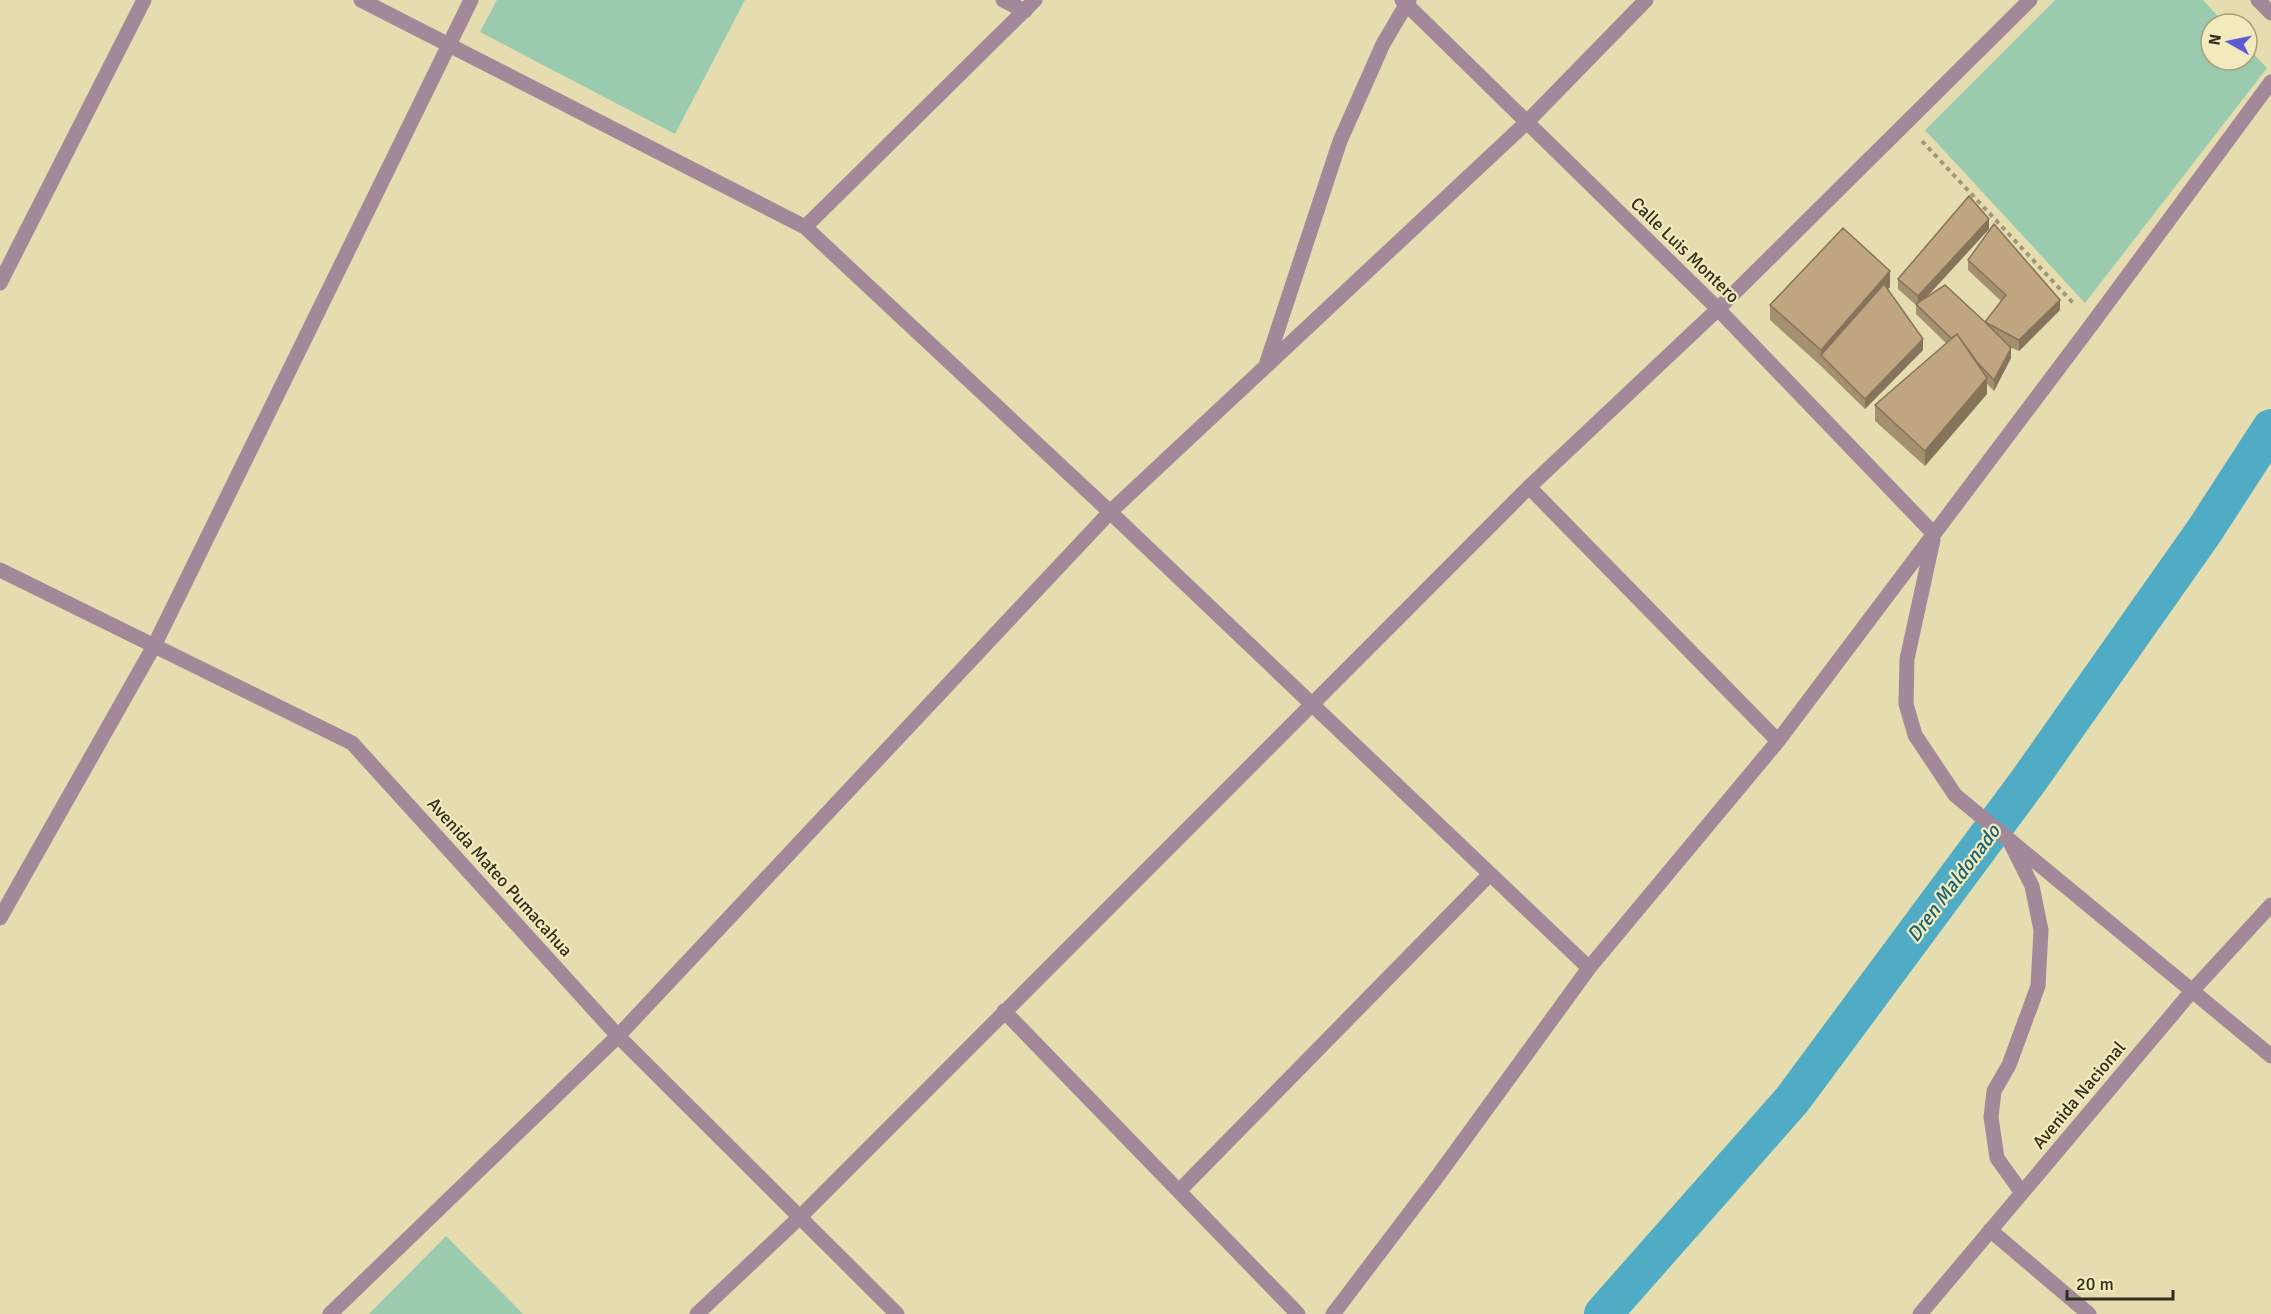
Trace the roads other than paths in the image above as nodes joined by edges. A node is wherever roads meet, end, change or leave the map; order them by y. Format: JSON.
{"nodes":[{"id":1,"x":144,"y":0,"type":"edge"},
{"id":2,"x":361,"y":0,"type":"edge"},
{"id":3,"x":471,"y":0,"type":"edge"},
{"id":4,"x":1003,"y":0,"type":"edge"},
{"id":5,"x":1646,"y":0,"type":"edge"},
{"id":6,"x":2030,"y":0,"type":"edge"},
{"id":7,"x":2258,"y":0,"type":"edge"},
{"id":8,"x":1406,"y":1,"type":"edge"},
{"id":9,"x":1030,"y":5,"type":"edge"},
{"id":10,"x":2271,"y":13,"type":"edge"},
{"id":11,"x":448,"y":45,"type":"junction"},
{"id":12,"x":2271,"y":82,"type":"edge"},
{"id":13,"x":1527,"y":122,"type":"junction"},
{"id":14,"x":805,"y":227,"type":"junction"},
{"id":15,"x":0,"y":283,"type":"edge"},
{"id":16,"x":1718,"y":309,"type":"junction"},
{"id":17,"x":1266,"y":365,"type":"junction"},
{"id":18,"x":1529,"y":488,"type":"junction"},
{"id":19,"x":1110,"y":512,"type":"junction"},
{"id":20,"x":1934,"y":534,"type":"junction"},
{"id":21,"x":0,"y":570,"type":"edge"},
{"id":22,"x":154,"y":646,"type":"junction"},
{"id":23,"x":1312,"y":704,"type":"junction"},
{"id":24,"x":1778,"y":741,"type":"junction"},
{"id":25,"x":2008,"y":839,"type":"junction"},
{"id":26,"x":1490,"y":874,"type":"junction"},
{"id":27,"x":2271,"y":905,"type":"edge"},
{"id":28,"x":0,"y":918,"type":"edge"},
{"id":29,"x":1589,"y":968,"type":"junction"},
{"id":30,"x":2192,"y":991,"type":"junction"},
{"id":31,"x":1004,"y":1011,"type":"junction"},
{"id":32,"x":618,"y":1036,"type":"junction"},
{"id":33,"x":2271,"y":1056,"type":"edge"},
{"id":34,"x":1179,"y":1191,"type":"junction"},
{"id":35,"x":2022,"y":1193,"type":"junction"},
{"id":36,"x":801,"y":1216,"type":"junction"},
{"id":37,"x":1990,"y":1230,"type":"junction"},
{"id":38,"x":330,"y":1314,"type":"edge"},
{"id":39,"x":697,"y":1314,"type":"edge"},
{"id":40,"x":897,"y":1314,"type":"edge"},
{"id":41,"x":1298,"y":1314,"type":"edge"},
{"id":42,"x":1333,"y":1314,"type":"edge"},
{"id":43,"x":1920,"y":1314,"type":"edge"},
{"id":44,"x":2089,"y":1314,"type":"edge"}],
"edges":[{"from":1,"to":15,"type":"street"},
{"from":2,"to":11,"type":"street"},
{"from":3,"to":11,"type":"street"},
{"from":4,"to":9,"type":"street"},
{"from":5,"to":13,"type":"street"},
{"from":6,"to":16,"type":"street"},
{"from":7,"to":10,"type":"street"},
{"from":8,"to":13,"type":"street","name":"Calle Luis Montero"},
{"from":8,"to":17,"type":"street"},
{"from":9,"to":14,"type":"street"},
{"from":11,"to":14,"type":"street"},
{"from":11,"to":22,"type":"street"},
{"from":12,"to":20,"type":"street"},
{"from":13,"to":16,"type":"street","name":"Calle Luis Montero"},
{"from":13,"to":17,"type":"street"},
{"from":14,"to":19,"type":"street"},
{"from":16,"to":18,"type":"street"},
{"from":16,"to":20,"type":"street","name":"Calle Luis Montero"},
{"from":17,"to":19,"type":"street"},
{"from":18,"to":23,"type":"street"},
{"from":18,"to":24,"type":"street"},
{"from":19,"to":23,"type":"street"},
{"from":19,"to":32,"type":"street"},
{"from":20,"to":24,"type":"street"},
{"from":20,"to":25,"type":"street"},
{"from":21,"to":22,"type":"street","name":"Avenida Mateo Pumacahua"},
{"from":22,"to":28,"type":"street"},
{"from":22,"to":32,"type":"street","name":"Avenida Mateo Pumacahua"},
{"from":23,"to":26,"type":"street"},
{"from":23,"to":31,"type":"street"},
{"from":24,"to":29,"type":"street"},
{"from":25,"to":30,"type":"street"},
{"from":25,"to":35,"type":"street"},
{"from":26,"to":29,"type":"street"},
{"from":26,"to":34,"type":"street"},
{"from":27,"to":30,"type":"street","name":"Avenida Nacional"},
{"from":29,"to":42,"type":"street"},
{"from":30,"to":33,"type":"street"},
{"from":30,"to":35,"type":"street","name":"Avenida Nacional"},
{"from":31,"to":34,"type":"street"},
{"from":31,"to":36,"type":"street"},
{"from":32,"to":36,"type":"street","name":"Avenida Mateo Pumacahua"},
{"from":32,"to":38,"type":"street"},
{"from":34,"to":41,"type":"street"},
{"from":35,"to":37,"type":"street","name":"Avenida Nacional"},
{"from":36,"to":39,"type":"street"},
{"from":36,"to":40,"type":"street","name":"Avenida Mateo Pumacahua"},
{"from":37,"to":43,"type":"street","name":"Avenida Nacional"},
{"from":37,"to":44,"type":"street"}]}
